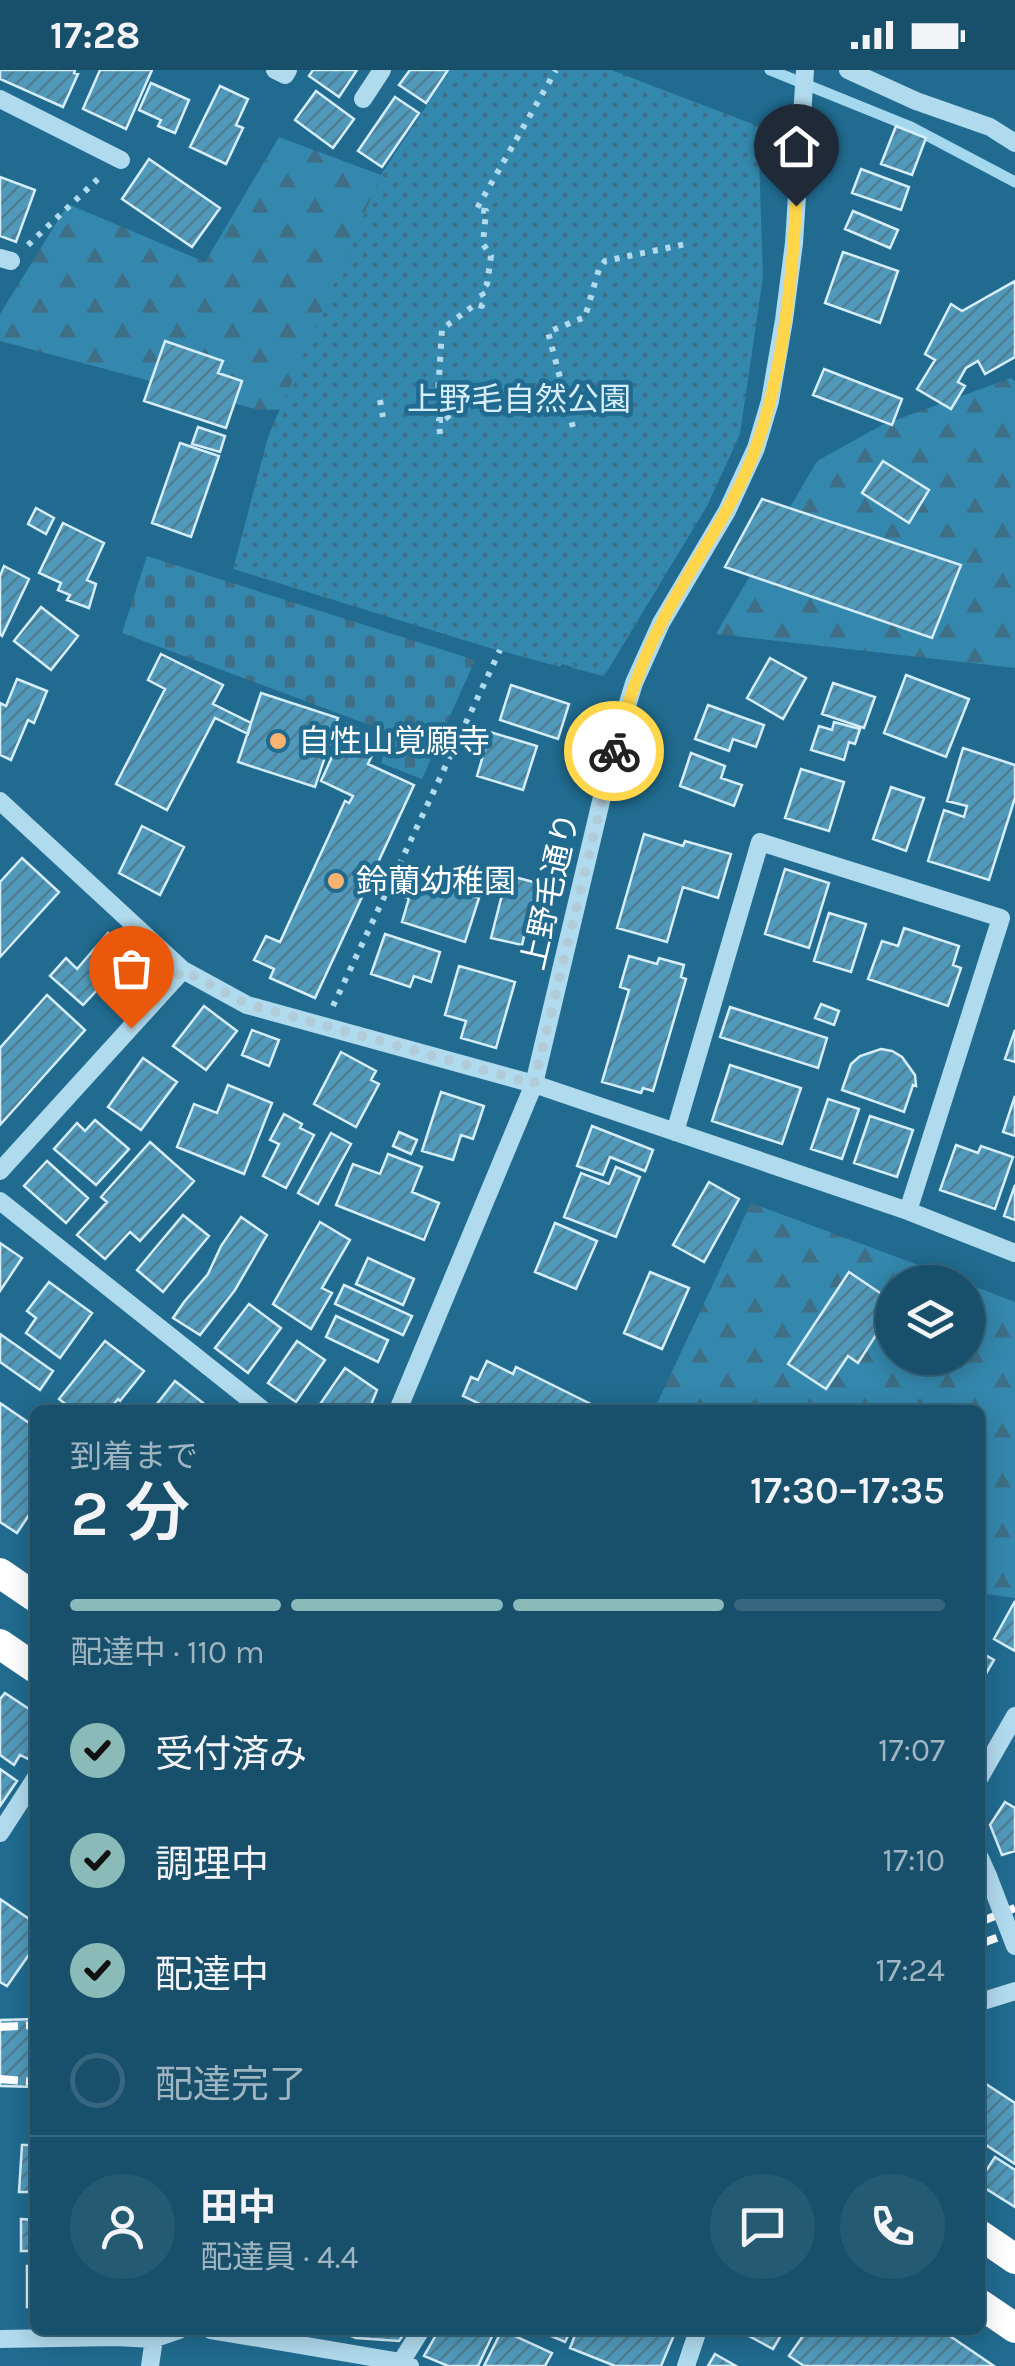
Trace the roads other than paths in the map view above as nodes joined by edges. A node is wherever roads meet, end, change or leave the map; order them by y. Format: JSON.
{"nodes":[{"id":1,"x":275,"y":70,"type":"edge"},
{"id":2,"x":288,"y":70,"type":"edge"},
{"id":3,"x":382,"y":70,"type":"edge"},
{"id":4,"x":805,"y":70,"type":"edge"},
{"id":5,"x":848,"y":70,"type":"edge"},
{"id":6,"x":0,"y":98,"type":"edge"},
{"id":7,"x":364,"y":99,"type":"dead end"},
{"id":8,"x":1015,"y":143,"type":"edge"},
{"id":9,"x":116,"y":157,"type":"road end"},
{"id":10,"x":0,"y":802,"type":"edge"},
{"id":11,"x":183,"y":970,"type":"junction"},
{"id":12,"x":534,"y":1084,"type":"junction"},
{"id":13,"x":675,"y":1132,"type":"junction"},
{"id":14,"x":0,"y":1171,"type":"edge"},
{"id":15,"x":0,"y":1202,"type":"edge"},
{"id":16,"x":908,"y":1211,"type":"junction"},
{"id":17,"x":1015,"y":1253,"type":"edge"},
{"id":18,"x":257,"y":1405,"type":"edge"},
{"id":19,"x":400,"y":1405,"type":"edge"},
{"id":20,"x":0,"y":1573,"type":"edge"},
{"id":21,"x":30,"y":1594,"type":"edge"},
{"id":22,"x":0,"y":1644,"type":"edge"},
{"id":23,"x":30,"y":1665,"type":"edge"},
{"id":24,"x":1015,"y":1716,"type":"edge"},
{"id":25,"x":985,"y":1768,"type":"edge"},
{"id":26,"x":30,"y":1787,"type":"edge"},
{"id":27,"x":0,"y":1834,"type":"edge"},
{"id":28,"x":985,"y":1870,"type":"edge"},
{"id":29,"x":1015,"y":1946,"type":"edge"},
{"id":30,"x":1015,"y":1990,"type":"edge"},
{"id":31,"x":985,"y":2000,"type":"edge"},
{"id":32,"x":985,"y":2238,"type":"edge"},
{"id":33,"x":1015,"y":2259,"type":"edge"},
{"id":34,"x":985,"y":2307,"type":"edge"},
{"id":35,"x":1015,"y":2328,"type":"edge"},
{"id":36,"x":154,"y":2335,"type":"edge"},
{"id":37,"x":240,"y":2335,"type":"edge"},
{"id":38,"x":419,"y":2335,"type":"edge"},
{"id":39,"x":696,"y":2335,"type":"edge"},
{"id":40,"x":0,"y":2339,"type":"edge"},
{"id":41,"x":406,"y":2364,"type":"edge"},
{"id":42,"x":150,"y":2366,"type":"edge"},
{"id":43,"x":686,"y":2366,"type":"edge"}],
"edges":[{"from":1,"to":2,"type":"street"},
{"from":3,"to":7,"type":"street"},
{"from":4,"to":12,"type":"street","name":"上野毛通り"},
{"from":5,"to":8,"type":"street"},
{"from":6,"to":9,"type":"street"},
{"from":10,"to":11,"type":"street"},
{"from":11,"to":12,"type":"street"},
{"from":11,"to":14,"type":"street"},
{"from":12,"to":13,"type":"street"},
{"from":12,"to":19,"type":"street","name":"上野毛通り"},
{"from":13,"to":16,"type":"street"},
{"from":13,"to":16,"type":"street"},
{"from":15,"to":18,"type":"street"},
{"from":16,"to":17,"type":"street"},
{"from":20,"to":21,"type":"highway"},
{"from":22,"to":23,"type":"highway"},
{"from":24,"to":25,"type":"street"},
{"from":26,"to":27,"type":"street"},
{"from":28,"to":29,"type":"street","bridge":true},
{"from":30,"to":31,"type":"street"},
{"from":32,"to":33,"type":"highway"},
{"from":34,"to":35,"type":"highway"},
{"from":36,"to":40,"type":"street"},
{"from":36,"to":42,"type":"street"},
{"from":37,"to":41,"type":"street"},
{"from":38,"to":41,"type":"street"},
{"from":39,"to":43,"type":"street"}]}
